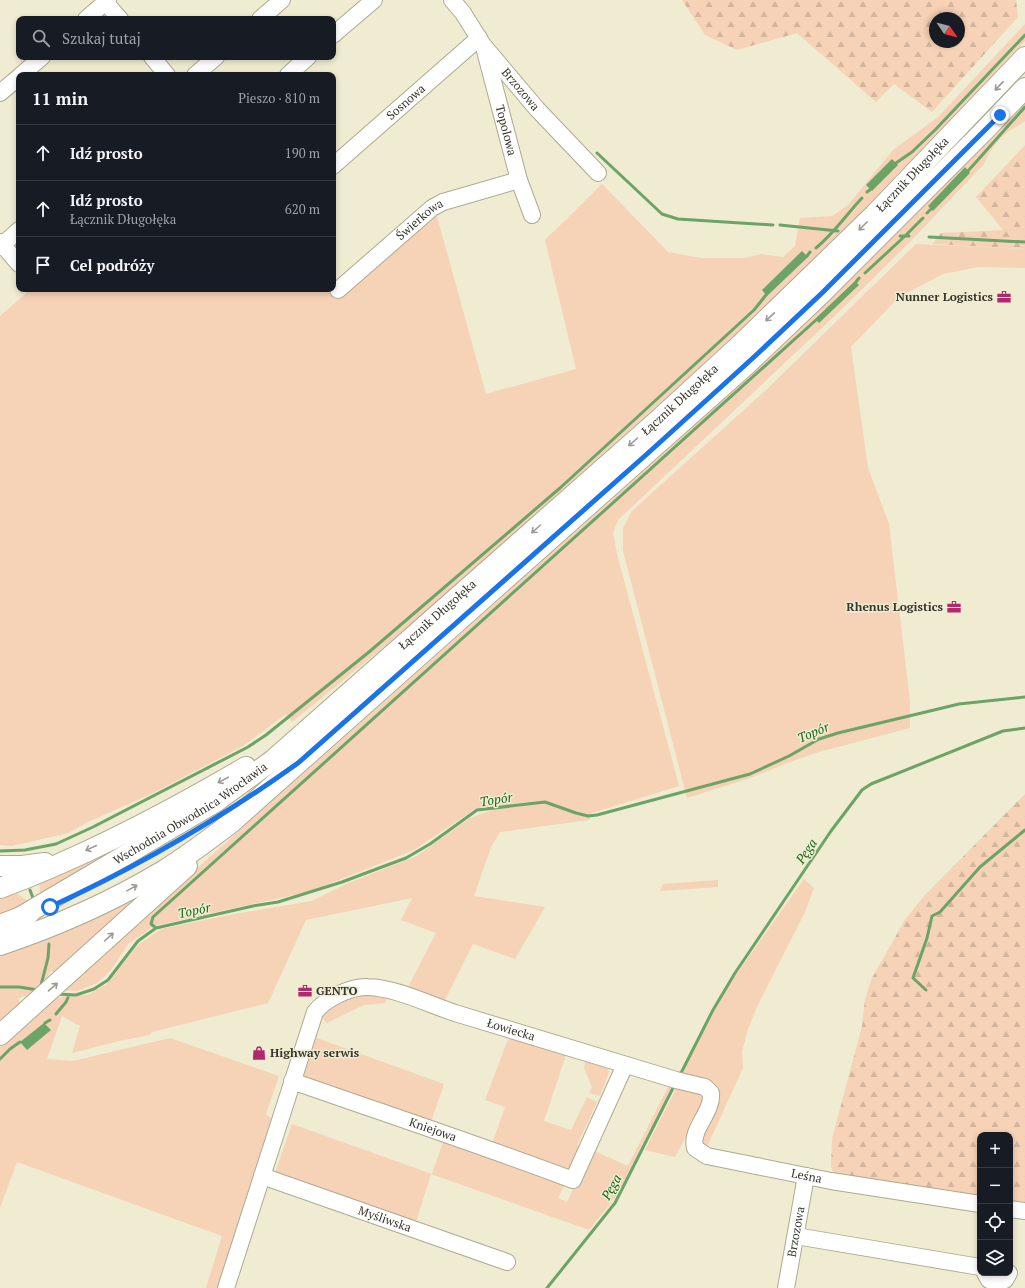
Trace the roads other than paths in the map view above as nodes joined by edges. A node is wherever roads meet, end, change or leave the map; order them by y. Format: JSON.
{"nodes":[{"id":1,"x":282,"y":0,"type":"edge"},
{"id":2,"x":374,"y":0,"type":"edge"},
{"id":3,"x":452,"y":0,"type":"edge"},
{"id":4,"x":107,"y":1,"type":"edge"},
{"id":5,"x":90,"y":16,"type":"edge"},
{"id":6,"x":118,"y":16,"type":"edge"},
{"id":7,"x":263,"y":16,"type":"edge"},
{"id":8,"x":336,"y":32,"type":"edge"},
{"id":9,"x":481,"y":42,"type":"junction"},
{"id":10,"x":1025,"y":57,"type":"edge"},
{"id":11,"x":39,"y":60,"type":"edge"},
{"id":12,"x":154,"y":60,"type":"edge"},
{"id":13,"x":212,"y":60,"type":"edge"},
{"id":14,"x":305,"y":60,"type":"edge"},
{"id":15,"x":25,"y":72,"type":"edge"},
{"id":16,"x":164,"y":72,"type":"edge"},
{"id":17,"x":198,"y":72,"type":"edge"},
{"id":18,"x":291,"y":72,"type":"edge"},
{"id":19,"x":16,"y":79,"type":"edge"},
{"id":20,"x":1025,"y":88,"type":"edge"},
{"id":21,"x":0,"y":93,"type":"edge"},
{"id":22,"x":336,"y":163,"type":"edge"},
{"id":23,"x":598,"y":173,"type":"dead end"},
{"id":24,"x":519,"y":180,"type":"junction"},
{"id":25,"x":532,"y":215,"type":"dead end"},
{"id":26,"x":16,"y":232,"type":"edge"},
{"id":27,"x":1,"y":244,"type":"edge"},
{"id":28,"x":16,"y":261,"type":"edge"},
{"id":29,"x":338,"y":290,"type":"dead end"},
{"id":30,"x":315,"y":722,"type":"junction"},
{"id":31,"x":298,"y":763,"type":"junction"},
{"id":32,"x":232,"y":822,"type":"junction"},
{"id":33,"x":69,"y":859,"type":"junction"},
{"id":34,"x":0,"y":866,"type":"edge"},
{"id":35,"x":0,"y":888,"type":"edge"},
{"id":36,"x":8,"y":922,"type":"edge"},
{"id":37,"x":0,"y":944,"type":"edge"},
{"id":38,"x":0,"y":1035,"type":"edge"},
{"id":39,"x":625,"y":1065,"type":"junction"},
{"id":40,"x":292,"y":1081,"type":"junction"},
{"id":41,"x":711,"y":1093,"type":"joint"},
{"id":42,"x":262,"y":1176,"type":"junction"},
{"id":43,"x":806,"y":1176,"type":"junction"},
{"id":44,"x":977,"y":1204,"type":"edge"},
{"id":45,"x":1013,"y":1209,"type":"edge"},
{"id":46,"x":1025,"y":1211,"type":"edge"},
{"id":47,"x":796,"y":1236,"type":"junction"},
{"id":48,"x":508,"y":1262,"type":"dead end"},
{"id":49,"x":977,"y":1266,"type":"edge"},
{"id":50,"x":987,"y":1276,"type":"edge"},
{"id":51,"x":1007,"y":1276,"type":"edge"},
{"id":52,"x":226,"y":1288,"type":"edge"},
{"id":53,"x":786,"y":1288,"type":"edge"}],
"edges":[{"from":1,"to":7,"type":"street"},
{"from":2,"to":8,"type":"street"},
{"from":3,"to":9,"type":"street","name":"Brzozowa"},
{"from":4,"to":5,"type":"street"},
{"from":4,"to":6,"type":"street"},
{"from":9,"to":22,"type":"street","name":"Sosnowa"},
{"from":9,"to":23,"type":"street","name":"Brzozowa"},
{"from":9,"to":24,"type":"street","name":"Topolowa"},
{"from":10,"to":30,"type":"main road","name":"Łącznik Długołęka","one_way":true},
{"from":11,"to":15,"type":"street"},
{"from":12,"to":16,"type":"street"},
{"from":13,"to":17,"type":"street"},
{"from":14,"to":18,"type":"street"},
{"from":19,"to":21,"type":"street"},
{"from":20,"to":31,"type":"main road","name":"Łącznik Długołęka"},
{"from":24,"to":25,"type":"street","name":"Topolowa"},
{"from":24,"to":29,"type":"street","name":"Świerkowa"},
{"from":26,"to":27,"type":"street"},
{"from":27,"to":28,"type":"street"},
{"from":30,"to":33,"type":"main road","one_way":true},
{"from":30,"to":36,"type":"main road","name":"Wschodnia Obwodnica Wrocławia"},
{"from":31,"to":32,"type":"main road"},
{"from":31,"to":36,"type":"main road","name":"Wschodnia Obwodnica Wrocławia"},
{"from":37,"to":32,"type":"main road","one_way":true},
{"from":38,"to":32,"type":"main road","one_way":true},
{"from":33,"to":34,"type":"main road"},
{"from":33,"to":35,"type":"main road"},
{"from":39,"to":40,"type":"street","name":"Łowiecka"},
{"from":39,"to":40,"type":"street","name":"Kniejowa"},
{"from":39,"to":41,"type":"street","name":"Łowiecka"},
{"from":40,"to":42,"type":"street"},
{"from":41,"to":43,"type":"street","name":"Leśna"},
{"from":42,"to":48,"type":"street","name":"Myśliwska"},
{"from":42,"to":52,"type":"street"},
{"from":43,"to":44,"type":"street","name":"Leśna"},
{"from":43,"to":47,"type":"street","name":"Brzozowa"},
{"from":45,"to":46,"type":"street"},
{"from":47,"to":49,"type":"street"},
{"from":47,"to":53,"type":"street","name":"Brzozowa"},
{"from":50,"to":51,"type":"street"}]}
